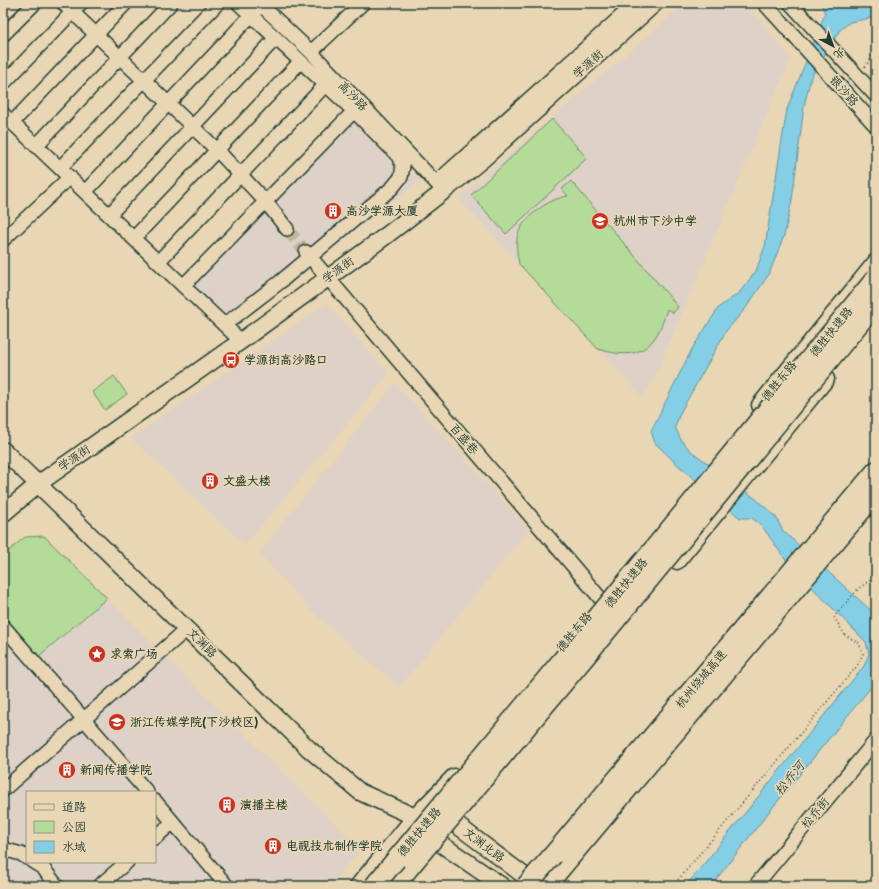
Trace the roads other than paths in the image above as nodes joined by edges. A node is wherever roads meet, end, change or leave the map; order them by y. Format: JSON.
{"nodes":[{"id":1,"x":35,"y":3,"type":"edge"},
{"id":2,"x":126,"y":3,"type":"edge"},
{"id":3,"x":171,"y":3,"type":"edge"},
{"id":4,"x":218,"y":3,"type":"edge"},
{"id":5,"x":238,"y":3,"type":"edge"},
{"id":6,"x":363,"y":3,"type":"edge"},
{"id":7,"x":638,"y":3,"type":"edge"},
{"id":8,"x":655,"y":3,"type":"edge"},
{"id":9,"x":764,"y":3,"type":"edge"},
{"id":10,"x":790,"y":3,"type":"edge"},
{"id":11,"x":260,"y":4,"type":"edge"},
{"id":12,"x":72,"y":6,"type":"edge"},
{"id":13,"x":252,"y":16,"type":"junction"},
{"id":14,"x":3,"y":35,"type":"edge"},
{"id":15,"x":96,"y":35,"type":"junction"},
{"id":16,"x":276,"y":38,"type":"junction"},
{"id":17,"x":311,"y":52,"type":"junction"},
{"id":18,"x":120,"y":58,"type":"junction"},
{"id":19,"x":300,"y":62,"type":"junction"},
{"id":20,"x":330,"y":80,"type":"junction"},
{"id":21,"x":144,"y":81,"type":"junction"},
{"id":22,"x":3,"y":84,"type":"edge"},
{"id":23,"x":876,"y":96,"type":"edge"},
{"id":24,"x":169,"y":104,"type":"junction"},
{"id":25,"x":354,"y":111,"type":"junction"},
{"id":26,"x":8,"y":118,"type":"edge"},
{"id":27,"x":192,"y":126,"type":"junction"},
{"id":28,"x":876,"y":126,"type":"edge"},
{"id":29,"x":36,"y":146,"type":"junction"},
{"id":30,"x":217,"y":150,"type":"junction"},
{"id":31,"x":65,"y":173,"type":"junction"},
{"id":32,"x":240,"y":174,"type":"junction"},
{"id":33,"x":440,"y":187,"type":"junction"},
{"id":34,"x":84,"y":192,"type":"junction"},
{"id":35,"x":266,"y":202,"type":"junction"},
{"id":36,"x":109,"y":215,"type":"junction"},
{"id":37,"x":287,"y":229,"type":"tunnel mouth"},
{"id":38,"x":134,"y":238,"type":"junction"},
{"id":39,"x":3,"y":240,"type":"edge"},
{"id":40,"x":308,"y":255,"type":"junction"},
{"id":41,"x":158,"y":262,"type":"junction"},
{"id":42,"x":876,"y":262,"type":"edge"},
{"id":43,"x":325,"y":276,"type":"junction"},
{"id":44,"x":876,"y":278,"type":"edge"},
{"id":45,"x":183,"y":286,"type":"junction"},
{"id":46,"x":876,"y":303,"type":"edge"},
{"id":47,"x":876,"y":318,"type":"edge"},
{"id":48,"x":233,"y":333,"type":"junction"},
{"id":49,"x":3,"y":450,"type":"edge"},
{"id":50,"x":876,"y":471,"type":"edge"},
{"id":51,"x":34,"y":480,"type":"junction"},
{"id":52,"x":876,"y":493,"type":"edge"},
{"id":53,"x":3,"y":500,"type":"edge"},
{"id":54,"x":3,"y":514,"type":"edge"},
{"id":55,"x":601,"y":599,"type":"junction"},
{"id":56,"x":3,"y":626,"type":"edge"},
{"id":57,"x":187,"y":629,"type":"junction"},
{"id":58,"x":84,"y":719,"type":"junction"},
{"id":59,"x":876,"y":740,"type":"edge"},
{"id":60,"x":3,"y":790,"type":"edge"},
{"id":61,"x":146,"y":791,"type":"edge"},
{"id":62,"x":156,"y":803,"type":"edge"},
{"id":63,"x":415,"y":818,"type":"junction"},
{"id":64,"x":173,"y":822,"type":"junction"},
{"id":65,"x":457,"y":825,"type":"junction"},
{"id":66,"x":156,"y":837,"type":"edge"},
{"id":67,"x":441,"y":844,"type":"junction"},
{"id":68,"x":3,"y":849,"type":"edge"},
{"id":69,"x":26,"y":857,"type":"edge"},
{"id":70,"x":35,"y":863,"type":"edge"},
{"id":71,"x":126,"y":863,"type":"edge"},
{"id":72,"x":57,"y":886,"type":"edge"},
{"id":73,"x":100,"y":886,"type":"edge"},
{"id":74,"x":227,"y":886,"type":"edge"},
{"id":75,"x":358,"y":886,"type":"edge"},
{"id":76,"x":374,"y":886,"type":"edge"},
{"id":77,"x":394,"y":886,"type":"edge"},
{"id":78,"x":406,"y":886,"type":"edge"},
{"id":79,"x":502,"y":886,"type":"edge"},
{"id":80,"x":526,"y":886,"type":"edge"},
{"id":81,"x":538,"y":886,"type":"edge"},
{"id":82,"x":546,"y":886,"type":"edge"},
{"id":83,"x":755,"y":886,"type":"edge"}],
"edges":[{"from":1,"to":14,"type":"street"},
{"from":2,"to":15,"type":"street"},
{"from":3,"to":18,"type":"street"},
{"from":4,"to":21,"type":"street"},
{"from":5,"to":13,"type":"street"},
{"from":6,"to":17,"type":"street"},
{"from":7,"to":33,"type":"main road","name":"学源街"},
{"from":8,"to":33,"type":"main road","name":"学源街"},
{"from":9,"to":28,"type":"street","name":"银沙路"},
{"from":10,"to":23,"type":"street","name":"银沙路"},
{"from":11,"to":13,"type":"street"},
{"from":11,"to":17,"type":"street","name":"高沙路"},
{"from":12,"to":15,"type":"street"},
{"from":12,"to":22,"type":"street"},
{"from":13,"to":16,"type":"street"},
{"from":13,"to":24,"type":"street"},
{"from":15,"to":18,"type":"street"},
{"from":15,"to":26,"type":"street"},
{"from":16,"to":19,"type":"street"},
{"from":16,"to":27,"type":"street"},
{"from":17,"to":20,"type":"street","name":"高沙路"},
{"from":18,"to":21,"type":"street"},
{"from":18,"to":29,"type":"street"},
{"from":19,"to":20,"type":"street"},
{"from":19,"to":30,"type":"street"},
{"from":20,"to":25,"type":"street"},
{"from":20,"to":32,"type":"street"},
{"from":20,"to":33,"type":"street","name":"高沙路"},
{"from":21,"to":24,"type":"street"},
{"from":21,"to":31,"type":"street"},
{"from":24,"to":27,"type":"street"},
{"from":24,"to":34,"type":"street"},
{"from":25,"to":35,"type":"street"},
{"from":25,"to":40,"type":"street"},
{"from":26,"to":29,"type":"street"},
{"from":27,"to":30,"type":"street"},
{"from":27,"to":36,"type":"street"},
{"from":29,"to":31,"type":"street"},
{"from":30,"to":32,"type":"street"},
{"from":30,"to":38,"type":"street"},
{"from":31,"to":34,"type":"street"},
{"from":31,"to":39,"type":"street"},
{"from":32,"to":35,"type":"street"},
{"from":32,"to":41,"type":"street"},
{"from":33,"to":43,"type":"main road","name":"学源街"},
{"from":34,"to":36,"type":"street"},
{"from":35,"to":37,"type":"street"},
{"from":35,"to":45,"type":"street"},
{"from":36,"to":38,"type":"street"},
{"from":38,"to":41,"type":"street"},
{"from":40,"to":43,"type":"street","name":"百盛巷"},
{"from":40,"to":48,"type":"street"},
{"from":41,"to":45,"type":"street"},
{"from":42,"to":55,"type":"main road","name":"德胜东路"},
{"from":43,"to":48,"type":"main road","name":"学源街"},
{"from":43,"to":55,"type":"street","name":"百盛巷"},
{"from":44,"to":76,"type":"highway","name":"德胜快速路","bridge":true},
{"from":45,"to":48,"type":"street"},
{"from":46,"to":77,"type":"highway","name":"德胜快速路","bridge":true},
{"from":47,"to":65,"type":"main road"},
{"from":48,"to":51,"type":"main road","name":"学源街"},
{"from":49,"to":51,"type":"main road","name":"文渊路"},
{"from":50,"to":80,"type":"highway","name":"杭州绕城高速","bridge":true},
{"from":51,"to":53,"type":"main road","name":"学源街"},
{"from":51,"to":54,"type":"main road","name":"学源街"},
{"from":51,"to":57,"type":"main road","name":"文渊路"},
{"from":52,"to":82,"type":"highway","name":"杭州绕城高速"},
{"from":55,"to":63,"type":"main road","name":"德胜东路"},
{"from":56,"to":58,"type":"street"},
{"from":57,"to":58,"type":"street"},
{"from":57,"to":63,"type":"main road","name":"文渊路"},
{"from":58,"to":60,"type":"street"},
{"from":58,"to":61,"type":"street"},
{"from":59,"to":83,"type":"street","name":"松乔街"},
{"from":62,"to":64,"type":"street"},
{"from":63,"to":65,"type":"main road","name":"文渊北路"},
{"from":63,"to":67,"type":"main road","name":"文渊北路"},
{"from":63,"to":75,"type":"main road","name":"德胜东路"},
{"from":64,"to":66,"type":"street"},
{"from":64,"to":74,"type":"street"},
{"from":65,"to":67,"type":"main road"},
{"from":65,"to":81,"type":"main road","name":"文渊北路"},
{"from":67,"to":78,"type":"main road"},
{"from":67,"to":79,"type":"main road","name":"文渊北路"},
{"from":68,"to":69,"type":"street"},
{"from":70,"to":72,"type":"street"},
{"from":71,"to":73,"type":"street"}]}
